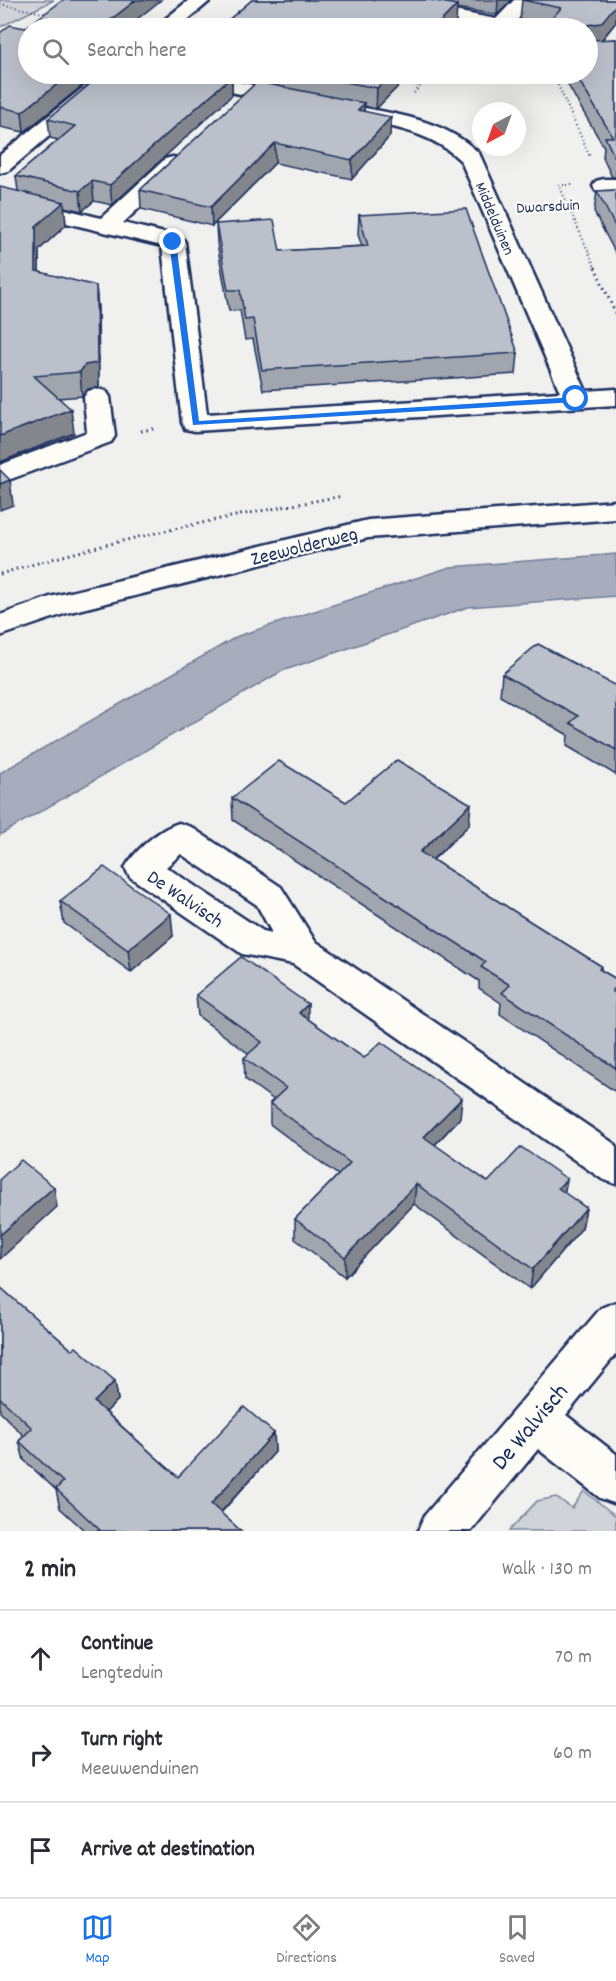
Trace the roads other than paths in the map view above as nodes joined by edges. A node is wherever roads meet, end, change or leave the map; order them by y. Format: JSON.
{"nodes":[{"id":1,"x":201,"y":0,"type":"edge"},
{"id":2,"x":525,"y":0,"type":"edge"},
{"id":3,"x":390,"y":4,"type":"edge"},
{"id":4,"x":178,"y":18,"type":"edge"},
{"id":5,"x":457,"y":18,"type":"edge"},
{"id":6,"x":508,"y":18,"type":"edge"},
{"id":7,"x":100,"y":84,"type":"edge"},
{"id":8,"x":220,"y":84,"type":"edge"},
{"id":9,"x":252,"y":91,"type":"junction"},
{"id":10,"x":309,"y":103,"type":"edge"},
{"id":11,"x":235,"y":106,"type":"edge"},
{"id":12,"x":332,"y":108,"type":"edge"},
{"id":13,"x":192,"y":146,"type":"edge"},
{"id":14,"x":0,"y":166,"type":"edge"},
{"id":15,"x":0,"y":200,"type":"edge"},
{"id":16,"x":106,"y":225,"type":"junction"},
{"id":17,"x":97,"y":397,"type":"dead end"},
{"id":18,"x":616,"y":397,"type":"edge"},
{"id":19,"x":576,"y":399,"type":"junction"},
{"id":20,"x":0,"y":475,"type":"edge"},
{"id":21,"x":616,"y":510,"type":"edge"},
{"id":22,"x":0,"y":626,"type":"edge"},
{"id":23,"x":302,"y":951,"type":"dead end"},
{"id":24,"x":616,"y":1167,"type":"edge"},
{"id":25,"x":616,"y":1322,"type":"edge"},
{"id":26,"x":535,"y":1419,"type":"junction"},
{"id":27,"x":616,"y":1482,"type":"edge"},
{"id":28,"x":441,"y":1531,"type":"edge"}],
"edges":[{"from":1,"to":4,"type":"street"},
{"from":2,"to":6,"type":"street"},
{"from":3,"to":5,"type":"street"},
{"from":7,"to":14,"type":"street"},
{"from":8,"to":9,"type":"street"},
{"from":9,"to":10,"type":"street"},
{"from":9,"to":11,"type":"street"},
{"from":12,"to":19,"type":"street","name":"Middelduinen"},
{"from":13,"to":16,"type":"street"},
{"from":15,"to":16,"type":"street"},
{"from":16,"to":19,"type":"street"},
{"from":17,"to":20,"type":"street"},
{"from":18,"to":19,"type":"street"},
{"from":21,"to":22,"type":"street","name":"Zeewolderweg"},
{"from":23,"to":24,"type":"street"},
{"from":25,"to":26,"type":"street","name":"De Walvisch"},
{"from":26,"to":27,"type":"street"},
{"from":26,"to":28,"type":"street","name":"De Walvisch"}]}
